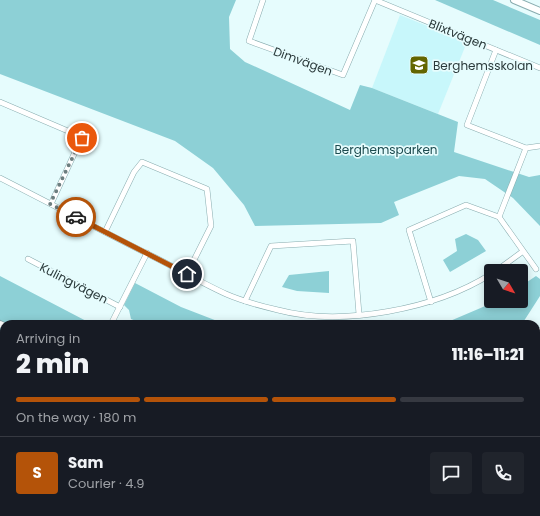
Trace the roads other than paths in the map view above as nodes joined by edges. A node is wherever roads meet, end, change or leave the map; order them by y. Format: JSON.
{"nodes":[{"id":1,"x":263,"y":0,"type":"edge"},
{"id":2,"x":375,"y":0,"type":"edge"},
{"id":3,"x":514,"y":0,"type":"edge"},
{"id":4,"x":540,"y":11,"type":"edge"},
{"id":5,"x":496,"y":50,"type":"junction"},
{"id":6,"x":540,"y":68,"type":"edge"},
{"id":7,"x":0,"y":102,"type":"edge"},
{"id":8,"x":540,"y":146,"type":"edge"},
{"id":9,"x":526,"y":148,"type":"junction"},
{"id":10,"x":0,"y":178,"type":"edge"},
{"id":11,"x":50,"y":204,"type":"junction"},
{"id":12,"x":499,"y":217,"type":"junction"},
{"id":13,"x":105,"y":232,"type":"junction"},
{"id":14,"x":522,"y":252,"type":"junction"},
{"id":15,"x":147,"y":253,"type":"junction"},
{"id":16,"x":28,"y":259,"type":"dead end"},
{"id":17,"x":506,"y":264,"type":"edge"},
{"id":18,"x":536,"y":269,"type":"dead end"},
{"id":19,"x":187,"y":274,"type":"junction"},
{"id":20,"x":484,"y":278,"type":"edge"},
{"id":21,"x":245,"y":301,"type":"junction"},
{"id":22,"x":431,"y":302,"type":"junction"},
{"id":23,"x":120,"y":307,"type":"junction"},
{"id":24,"x":359,"y":314,"type":"junction"},
{"id":25,"x":113,"y":320,"type":"edge"}],
"edges":[{"from":1,"to":2,"type":"street","name":"Dimvägen"},
{"from":2,"to":5,"type":"street","name":"Blixtvägen"},
{"from":3,"to":4,"type":"street"},
{"from":5,"to":6,"type":"street","name":"Blixtvägen"},
{"from":5,"to":9,"type":"street"},
{"from":7,"to":11,"type":"street"},
{"from":8,"to":9,"type":"street"},
{"from":9,"to":12,"type":"street"},
{"from":10,"to":11,"type":"street"},
{"from":11,"to":13,"type":"street"},
{"from":12,"to":14,"type":"street"},
{"from":12,"to":22,"type":"street"},
{"from":13,"to":15,"type":"street"},
{"from":13,"to":19,"type":"street"},
{"from":14,"to":17,"type":"street"},
{"from":14,"to":18,"type":"street"},
{"from":15,"to":19,"type":"street"},
{"from":15,"to":23,"type":"street"},
{"from":16,"to":23,"type":"street","name":"Kulingvägen"},
{"from":19,"to":21,"type":"street"},
{"from":20,"to":22,"type":"street"},
{"from":21,"to":24,"type":"street"},
{"from":21,"to":24,"type":"street"},
{"from":22,"to":24,"type":"street"},
{"from":23,"to":25,"type":"street"}]}
